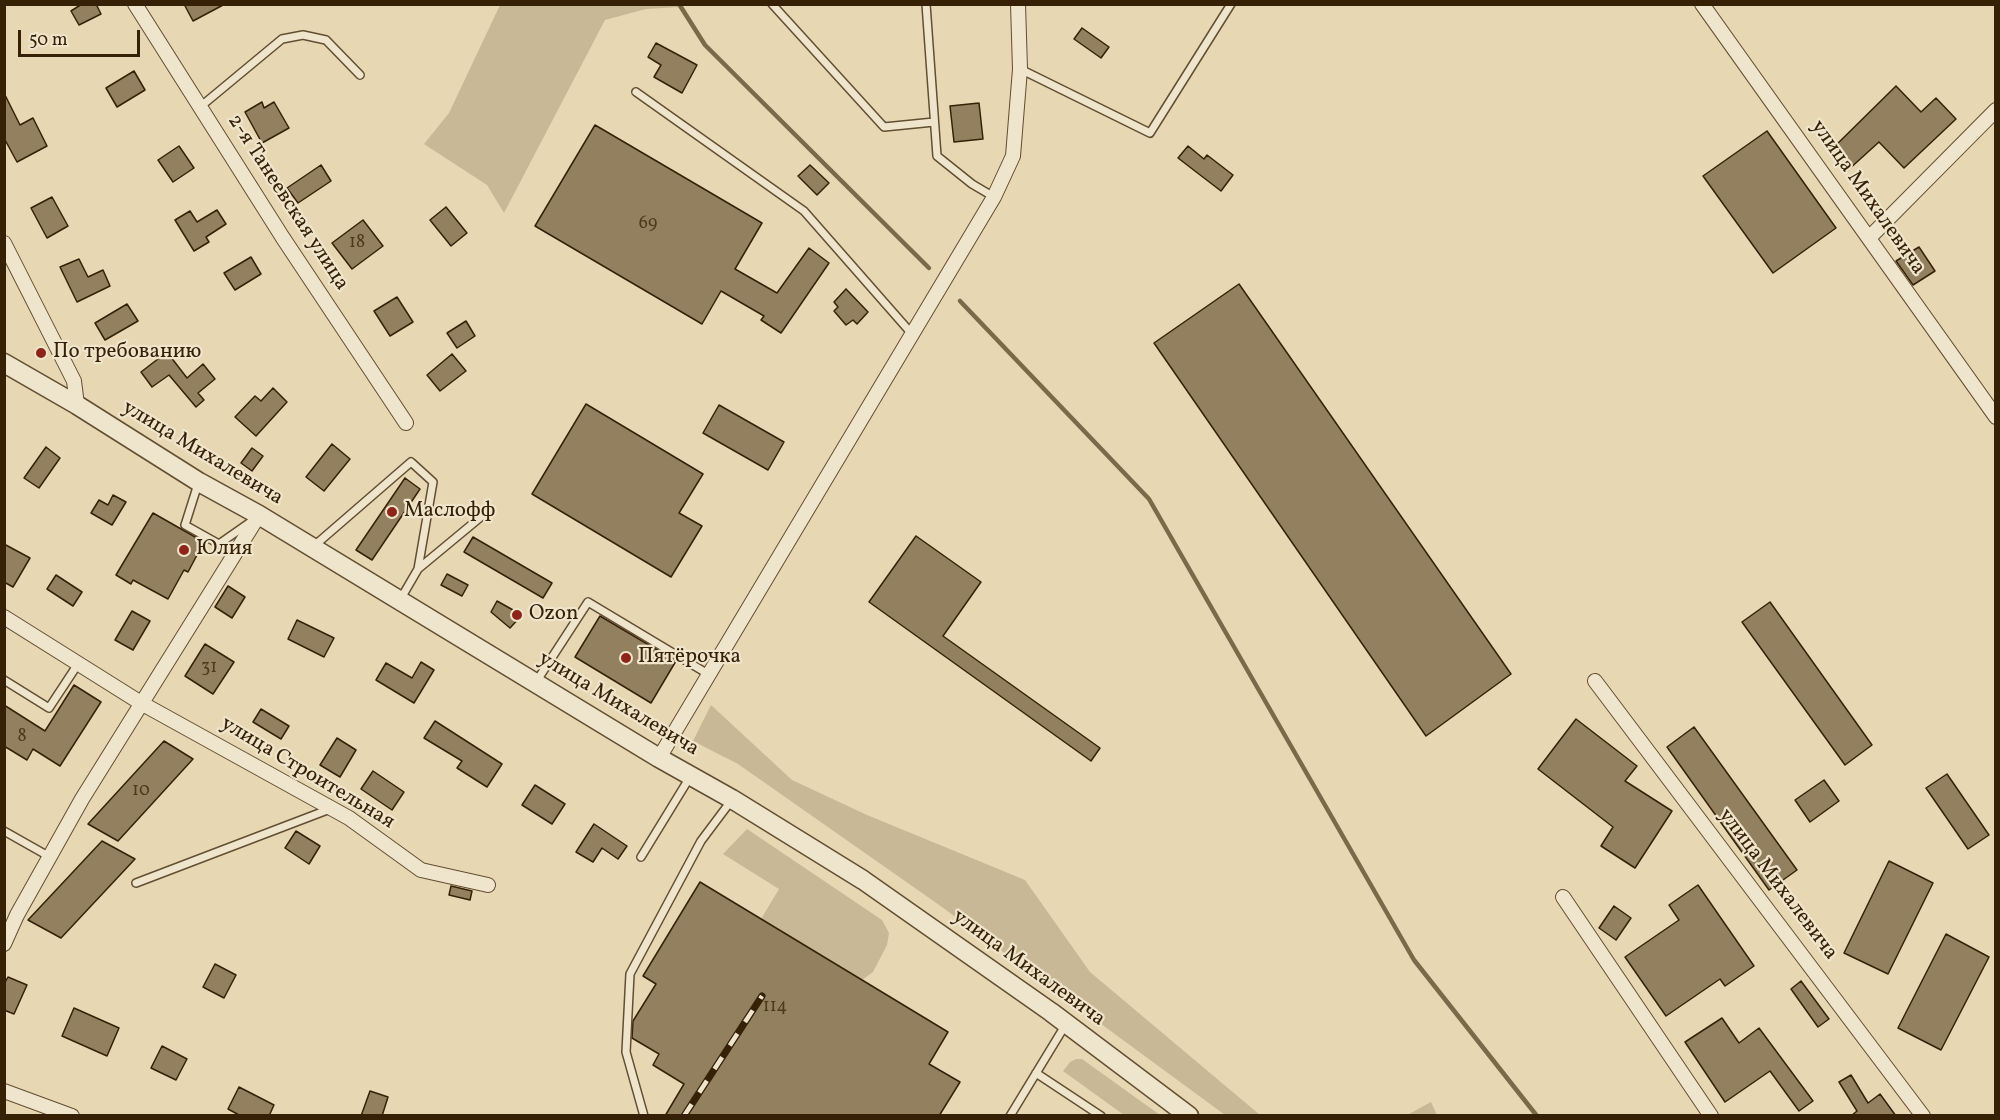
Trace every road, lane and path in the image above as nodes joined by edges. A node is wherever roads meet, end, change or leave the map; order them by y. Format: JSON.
{"nodes":[{"id":1,"x":135,"y":4,"type":"edge"},
{"id":2,"x":772,"y":4,"type":"edge"},
{"id":3,"x":926,"y":4,"type":"edge"},
{"id":4,"x":1018,"y":4,"type":"edge"},
{"id":5,"x":1231,"y":4,"type":"edge"},
{"id":6,"x":1702,"y":4,"type":"edge"},
{"id":7,"x":1020,"y":69,"type":"junction"},
{"id":8,"x":360,"y":75,"type":"dead end"},
{"id":9,"x":636,"y":92,"type":"dead end"},
{"id":10,"x":200,"y":107,"type":"junction"},
{"id":11,"x":1995,"y":110,"type":"edge"},
{"id":12,"x":934,"y":122,"type":"junction"},
{"id":13,"x":994,"y":197,"type":"junction"},
{"id":14,"x":1869,"y":238,"type":"junction"},
{"id":15,"x":4,"y":243,"type":"edge"},
{"id":16,"x":912,"y":334,"type":"junction"},
{"id":17,"x":4,"y":363,"type":"edge"},
{"id":18,"x":77,"y":405,"type":"junction"},
{"id":19,"x":1995,"y":417,"type":"edge"},
{"id":20,"x":406,"y":423,"type":"dead end"},
{"id":21,"x":199,"y":482,"type":"junction"},
{"id":22,"x":488,"y":511,"type":"dead end"},
{"id":23,"x":259,"y":515,"type":"junction"},
{"id":24,"x":312,"y":548,"type":"junction"},
{"id":25,"x":418,"y":569,"type":"junction"},
{"id":26,"x":400,"y":600,"type":"junction"},
{"id":27,"x":4,"y":617,"type":"edge"},
{"id":28,"x":78,"y":664,"type":"junction"},
{"id":29,"x":708,"y":674,"type":"junction"},
{"id":30,"x":4,"y":680,"type":"edge"},
{"id":31,"x":1595,"y":681,"type":"dead end"},
{"id":32,"x":535,"y":683,"type":"junction"},
{"id":33,"x":141,"y":703,"type":"junction"},
{"id":34,"x":659,"y":758,"type":"junction"},
{"id":35,"x":692,"y":775,"type":"junction"},
{"id":36,"x":732,"y":799,"type":"junction"},
{"id":37,"x":331,"y":808,"type":"junction"},
{"id":38,"x":4,"y":831,"type":"edge"},
{"id":39,"x":50,"y":857,"type":"junction"},
{"id":40,"x":641,"y":857,"type":"dead end"},
{"id":41,"x":136,"y":883,"type":"dead end"},
{"id":42,"x":488,"y":885,"type":"dead end"},
{"id":43,"x":1563,"y":897,"type":"dead end"},
{"id":44,"x":4,"y":944,"type":"edge"},
{"id":45,"x":1066,"y":1024,"type":"junction"},
{"id":46,"x":1036,"y":1073,"type":"junction"},
{"id":47,"x":4,"y":1091,"type":"edge"},
{"id":48,"x":72,"y":1116,"type":"edge"},
{"id":49,"x":644,"y":1116,"type":"edge"},
{"id":50,"x":1010,"y":1116,"type":"edge"},
{"id":51,"x":1101,"y":1116,"type":"edge"},
{"id":52,"x":1189,"y":1116,"type":"edge"},
{"id":53,"x":1711,"y":1116,"type":"edge"},
{"id":54,"x":1923,"y":1116,"type":"edge"}],
"edges":[{"from":1,"to":10,"type":"street","name":"2-я Танеевская улица"},
{"from":2,"to":12,"type":"lane"},
{"from":3,"to":12,"type":"lane"},
{"from":4,"to":7,"type":"street"},
{"from":5,"to":7,"type":"lane"},
{"from":6,"to":14,"type":"street","name":"улица Михалевича"},
{"from":7,"to":13,"type":"street"},
{"from":8,"to":10,"type":"lane"},
{"from":9,"to":16,"type":"lane"},
{"from":10,"to":20,"type":"street","name":"2-я Танеевская улица"},
{"from":11,"to":14,"type":"street"},
{"from":12,"to":13,"type":"lane"},
{"from":13,"to":16,"type":"street"},
{"from":14,"to":19,"type":"street","name":"улица Михалевича"},
{"from":15,"to":18,"type":"street"},
{"from":16,"to":29,"type":"street"},
{"from":17,"to":18,"type":"street","name":"улица Михалевича"},
{"from":18,"to":21,"type":"street","name":"улица Михалевича"},
{"from":21,"to":23,"type":"street","name":"улица Михалевича"},
{"from":21,"to":23,"type":"lane"},
{"from":22,"to":25,"type":"lane"},
{"from":23,"to":24,"type":"street","name":"улица Михалевича"},
{"from":23,"to":33,"type":"street"},
{"from":24,"to":25,"type":"lane"},
{"from":24,"to":26,"type":"street","name":"улица Михалевича"},
{"from":25,"to":26,"type":"lane"},
{"from":26,"to":32,"type":"street","name":"улица Михалевича"},
{"from":27,"to":28,"type":"street","name":"улица Строительная"},
{"from":28,"to":30,"type":"lane"},
{"from":28,"to":33,"type":"street","name":"улица Строительная"},
{"from":29,"to":32,"type":"lane"},
{"from":29,"to":34,"type":"street"},
{"from":31,"to":54,"type":"street","name":"улица Михалевича"},
{"from":32,"to":34,"type":"street","name":"улица Михалевича"},
{"from":33,"to":37,"type":"street","name":"улица Строительная"},
{"from":33,"to":39,"type":"street"},
{"from":34,"to":35,"type":"street","name":"улица Михалевича"},
{"from":35,"to":36,"type":"street","name":"улица Михалевича"},
{"from":35,"to":40,"type":"lane"},
{"from":36,"to":45,"type":"street","name":"улица Михалевича"},
{"from":36,"to":49,"type":"lane"},
{"from":37,"to":41,"type":"lane"},
{"from":37,"to":42,"type":"street","name":"улица Строительная"},
{"from":38,"to":39,"type":"lane"},
{"from":39,"to":44,"type":"street"},
{"from":43,"to":53,"type":"street"},
{"from":45,"to":46,"type":"lane"},
{"from":45,"to":52,"type":"street","name":"улица Михалевича"},
{"from":46,"to":50,"type":"lane"},
{"from":46,"to":51,"type":"lane"},
{"from":47,"to":48,"type":"street"}]}
